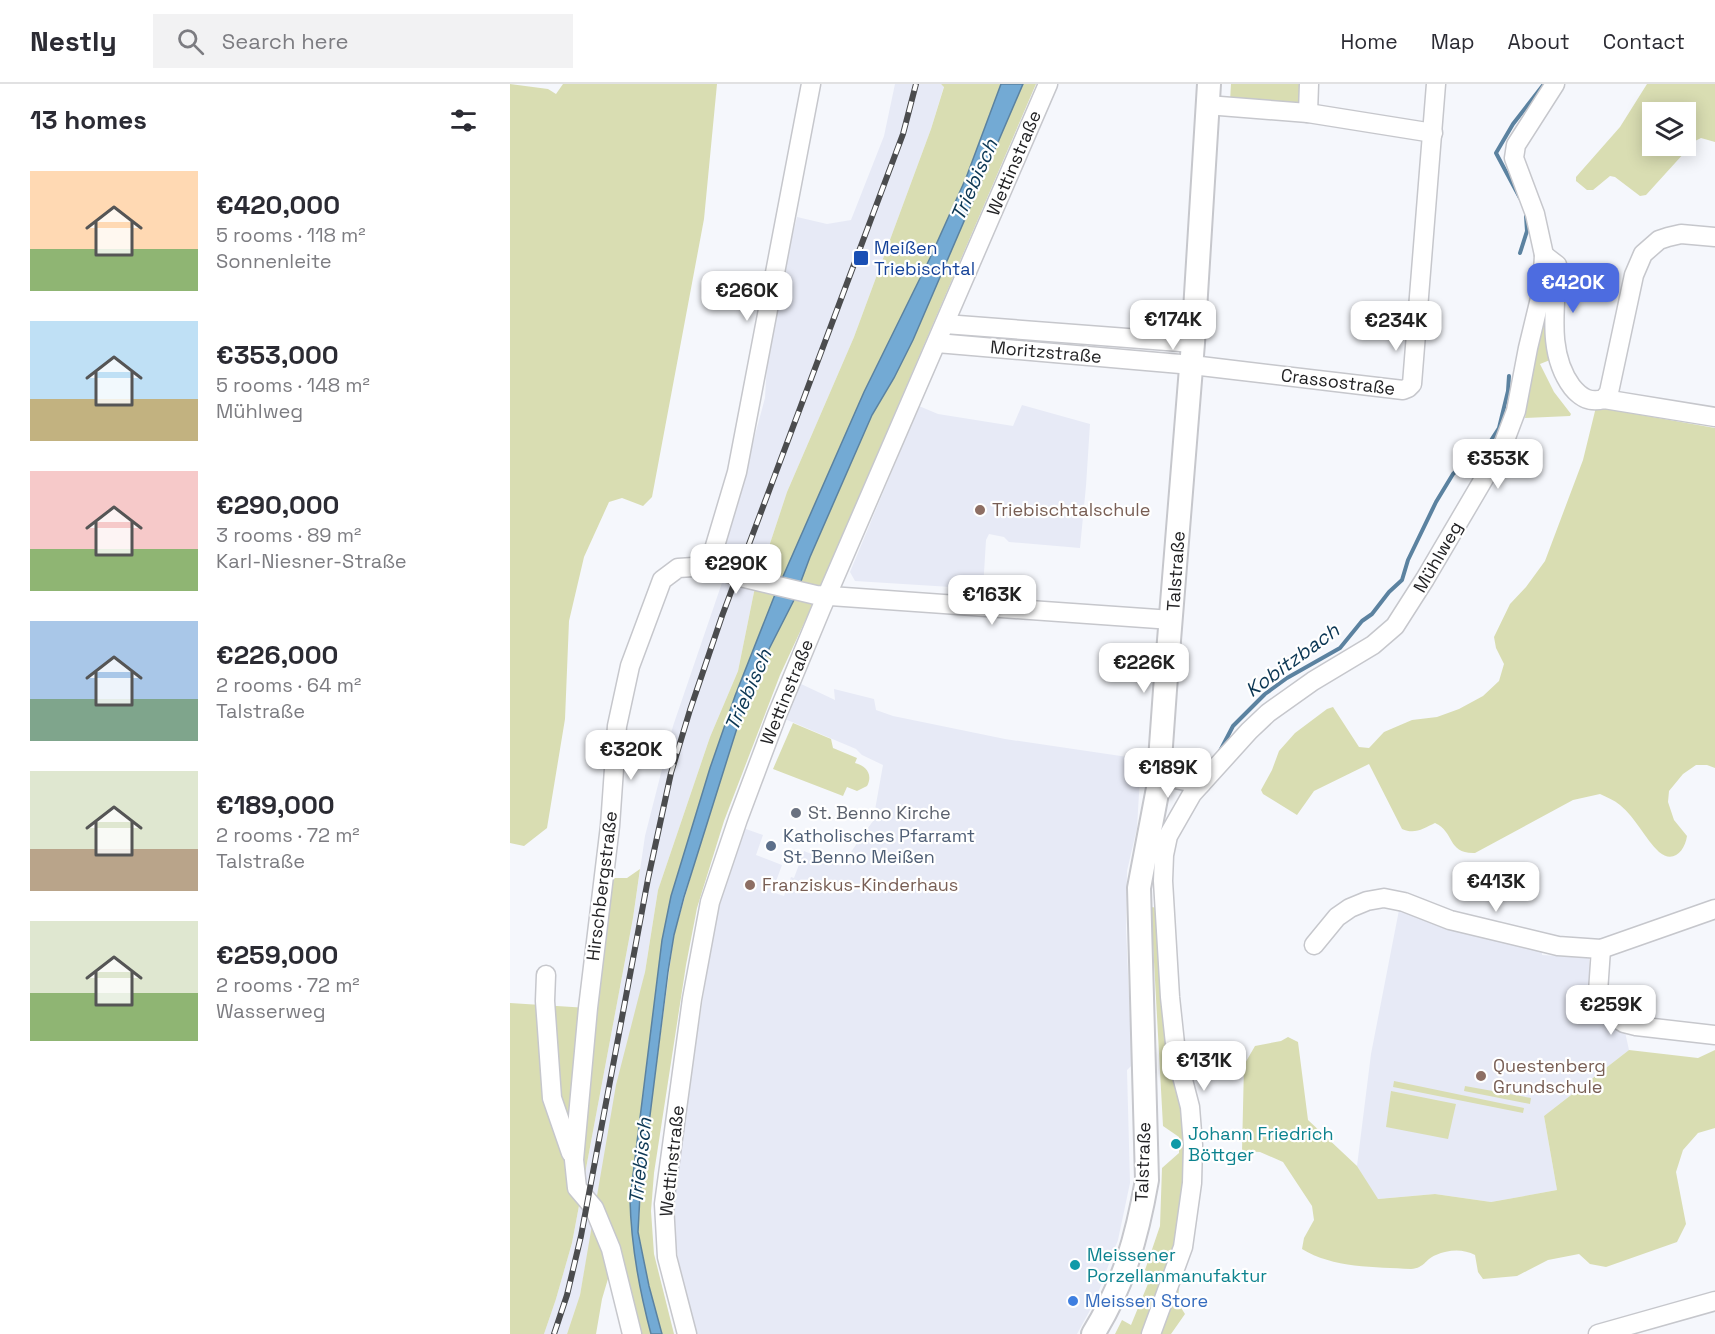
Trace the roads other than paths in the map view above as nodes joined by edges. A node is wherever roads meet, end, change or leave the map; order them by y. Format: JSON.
{"nodes":[{"id":1,"x":811,"y":84,"type":"edge"},
{"id":2,"x":1048,"y":84,"type":"edge"},
{"id":3,"x":1309,"y":84,"type":"edge"},
{"id":4,"x":1436,"y":84,"type":"edge"},
{"id":5,"x":1555,"y":84,"type":"edge"},
{"id":6,"x":1208,"y":94,"type":"edge"},
{"id":7,"x":1308,"y":113,"type":"junction"},
{"id":8,"x":1433,"y":133,"type":"junction"},
{"id":9,"x":1715,"y":237,"type":"edge"},
{"id":10,"x":1544,"y":255,"type":"junction"},
{"id":11,"x":945,"y":324,"type":"junction"},
{"id":12,"x":937,"y":343,"type":"junction"},
{"id":13,"x":1193,"y":354,"type":"junction"},
{"id":14,"x":1604,"y":399,"type":"junction"},
{"id":15,"x":1715,"y":417,"type":"edge"},
{"id":16,"x":709,"y":566,"type":"junction"},
{"id":17,"x":822,"y":595,"type":"junction"},
{"id":18,"x":1172,"y":620,"type":"junction"},
{"id":19,"x":1159,"y":776,"type":"junction"},
{"id":20,"x":1202,"y":784,"type":"junction"},
{"id":21,"x":1715,"y":909,"type":"edge"},
{"id":22,"x":1314,"y":945,"type":"dead end"},
{"id":23,"x":1601,"y":949,"type":"junction"},
{"id":24,"x":546,"y":975,"type":"dead end"},
{"id":25,"x":1715,"y":1035,"type":"edge"},
{"id":26,"x":574,"y":1160,"type":"junction"},
{"id":27,"x":1715,"y":1300,"type":"edge"},
{"id":28,"x":632,"y":1334,"type":"edge"},
{"id":29,"x":687,"y":1334,"type":"edge"},
{"id":30,"x":1094,"y":1334,"type":"edge"},
{"id":31,"x":1151,"y":1334,"type":"edge"},
{"id":32,"x":1598,"y":1334,"type":"edge"}],
"edges":[{"from":1,"to":16,"type":"street"},
{"from":2,"to":11,"type":"street","name":"Wettinstraße"},
{"from":3,"to":7,"type":"street"},
{"from":4,"to":8,"type":"street"},
{"from":5,"to":10,"type":"street","name":"Mühlweg"},
{"from":6,"to":7,"type":"street"},
{"from":6,"to":13,"type":"main road","name":"Talstraße"},
{"from":7,"to":8,"type":"street"},
{"from":8,"to":13,"type":"street","name":"Crassostraße"},
{"from":9,"to":14,"type":"street"},
{"from":10,"to":14,"type":"street"},
{"from":10,"to":20,"type":"street","name":"Mühlweg"},
{"from":11,"to":12,"type":"street","name":"Wettinstraße"},
{"from":11,"to":13,"type":"street","name":"Moritzstraße"},
{"from":12,"to":13,"type":"street","name":"Moritzstraße"},
{"from":12,"to":17,"type":"street","name":"Wettinstraße"},
{"from":13,"to":18,"type":"main road","name":"Talstraße"},
{"from":14,"to":15,"type":"street"},
{"from":16,"to":17,"type":"street"},
{"from":16,"to":26,"type":"street","name":"Hirschbergstraße"},
{"from":17,"to":18,"type":"street"},
{"from":17,"to":29,"type":"street","name":"Wettinstraße"},
{"from":18,"to":19,"type":"main road","name":"Talstraße"},
{"from":19,"to":20,"type":"street"},
{"from":19,"to":30,"type":"main road","name":"Talstraße"},
{"from":20,"to":31,"type":"street","name":"Mühlweg"},
{"from":21,"to":23,"type":"street"},
{"from":22,"to":23,"type":"street"},
{"from":23,"to":25,"type":"street"},
{"from":24,"to":26,"type":"street"},
{"from":26,"to":28,"type":"street","name":"Hirschbergstraße"},
{"from":27,"to":32,"type":"street"}]}
